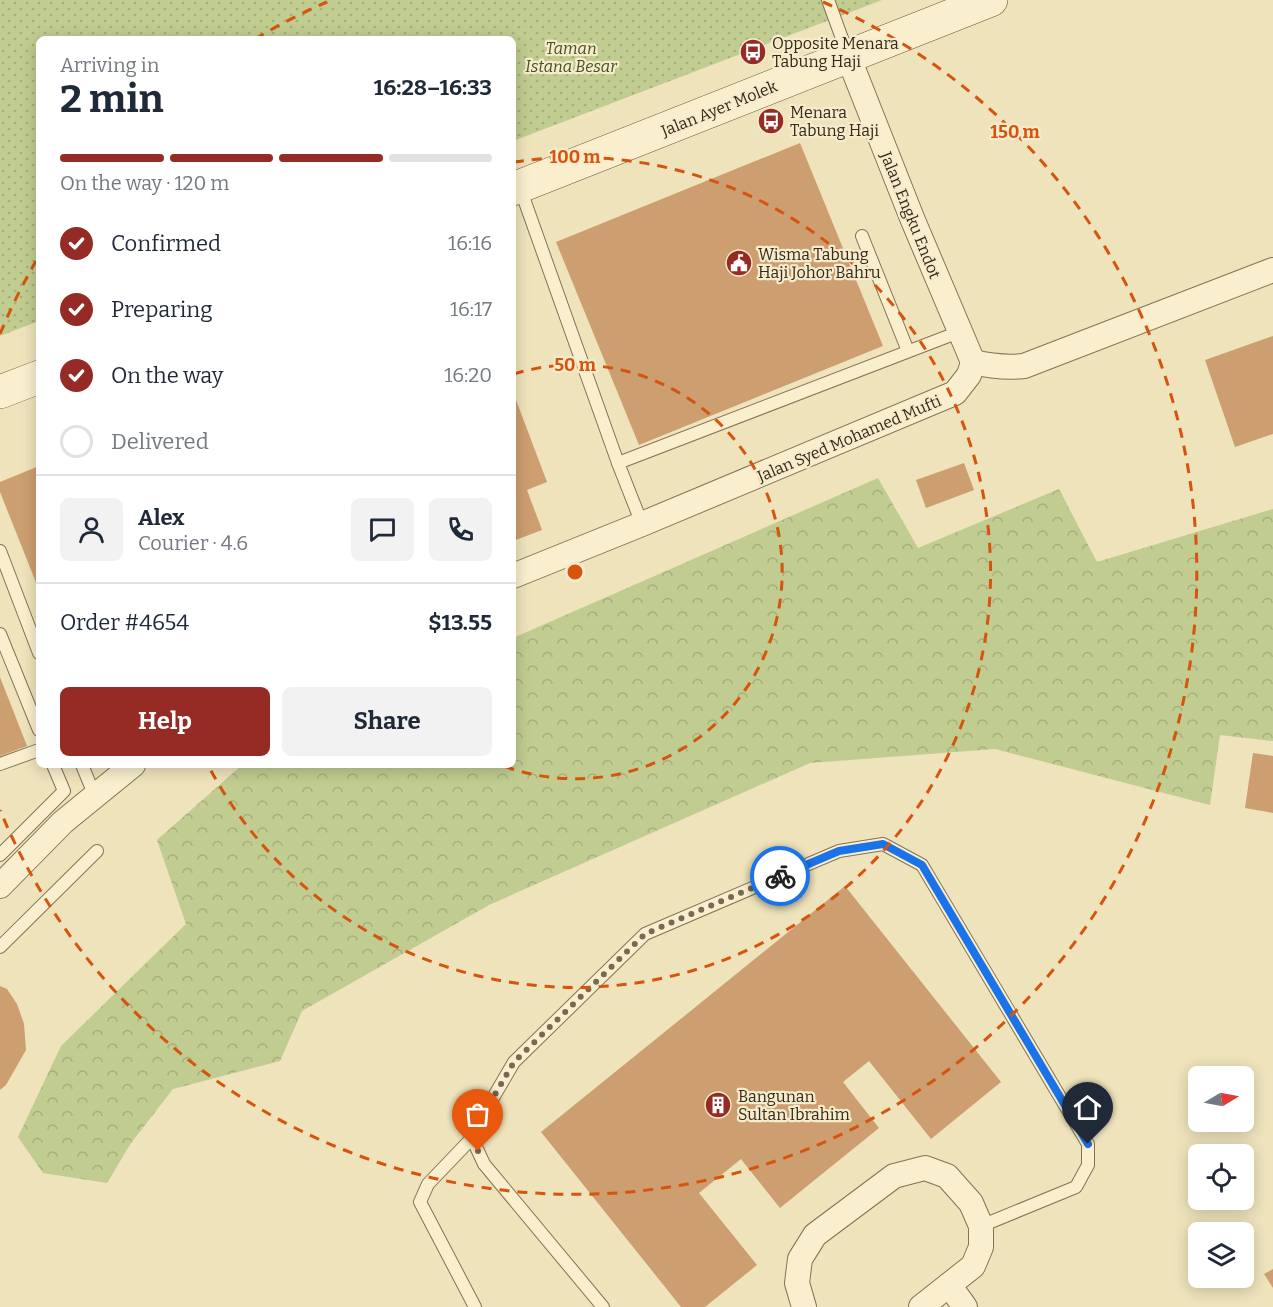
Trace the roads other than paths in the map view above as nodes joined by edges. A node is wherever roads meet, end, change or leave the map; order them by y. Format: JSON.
{"nodes":[{"id":1,"x":828,"y":0,"type":"edge"},
{"id":2,"x":991,"y":0,"type":"edge"},
{"id":3,"x":848,"y":56,"type":"junction"},
{"id":4,"x":516,"y":188,"type":"edge"},
{"id":5,"x":862,"y":236,"type":"dead end"},
{"id":6,"x":1273,"y":270,"type":"edge"},
{"id":7,"x":959,"y":332,"type":"junction"},
{"id":8,"x":908,"y":351,"type":"junction"},
{"id":9,"x":973,"y":362,"type":"junction"},
{"id":10,"x":36,"y":378,"type":"edge"},
{"id":11,"x":0,"y":392,"type":"edge"},
{"id":12,"x":618,"y":463,"type":"junction"},
{"id":13,"x":642,"y":524,"type":"junction"},
{"id":14,"x":0,"y":551,"type":"edge"},
{"id":15,"x":516,"y":575,"type":"edge"},
{"id":16,"x":0,"y":634,"type":"edge"},
{"id":17,"x":36,"y":646,"type":"edge"},
{"id":18,"x":36,"y":723,"type":"edge"},
{"id":19,"x":36,"y":751,"type":"edge"},
{"id":20,"x":0,"y":764,"type":"edge"},
{"id":21,"x":54,"y":768,"type":"edge"},
{"id":22,"x":83,"y":768,"type":"edge"},
{"id":23,"x":129,"y":768,"type":"edge"},
{"id":24,"x":94,"y":795,"type":"junction"},
{"id":25,"x":97,"y":851,"type":"dead end"},
{"id":26,"x":0,"y":855,"type":"edge"},
{"id":27,"x":0,"y":886,"type":"edge"},
{"id":28,"x":0,"y":947,"type":"edge"},
{"id":29,"x":472,"y":1138,"type":"junction"},
{"id":30,"x":981,"y":1226,"type":"junction"},
{"id":31,"x":949,"y":1285,"type":"junction"},
{"id":32,"x":475,"y":1307,"type":"edge"},
{"id":33,"x":603,"y":1307,"type":"edge"},
{"id":34,"x":804,"y":1307,"type":"edge"},
{"id":35,"x":921,"y":1307,"type":"edge"},
{"id":36,"x":965,"y":1307,"type":"edge"}],
"edges":[{"from":1,"to":3,"type":"lane","name":"Jalan Engku Endot"},
{"from":2,"to":3,"type":"main road","name":"Jalan Ayer Molek"},
{"from":3,"to":4,"type":"main road","name":"Jalan Ayer Molek"},
{"from":3,"to":7,"type":"street","name":"Jalan Engku Endot"},
{"from":4,"to":12,"type":"lane"},
{"from":5,"to":8,"type":"lane"},
{"from":6,"to":9,"type":"street"},
{"from":7,"to":8,"type":"lane"},
{"from":7,"to":9,"type":"street","name":"Jalan Engku Endot"},
{"from":8,"to":12,"type":"lane"},
{"from":9,"to":13,"type":"street","name":"Jalan Syed Mohamed Mufti"},
{"from":10,"to":11,"type":"main road"},
{"from":12,"to":13,"type":"lane"},
{"from":13,"to":15,"type":"street","name":"Jalan Syed Mohamed Mufti"},
{"from":14,"to":17,"type":"lane"},
{"from":16,"to":18,"type":"lane"},
{"from":19,"to":20,"type":"lane"},
{"from":21,"to":26,"type":"lane"},
{"from":22,"to":24,"type":"lane"},
{"from":23,"to":24,"type":"street"},
{"from":24,"to":27,"type":"street"},
{"from":25,"to":28,"type":"lane"},
{"from":29,"to":30,"type":"lane"},
{"from":29,"to":32,"type":"lane"},
{"from":29,"to":33,"type":"lane"},
{"from":30,"to":31,"type":"street"},
{"from":30,"to":34,"type":"street"},
{"from":31,"to":35,"type":"street"},
{"from":31,"to":36,"type":"street"}]}
